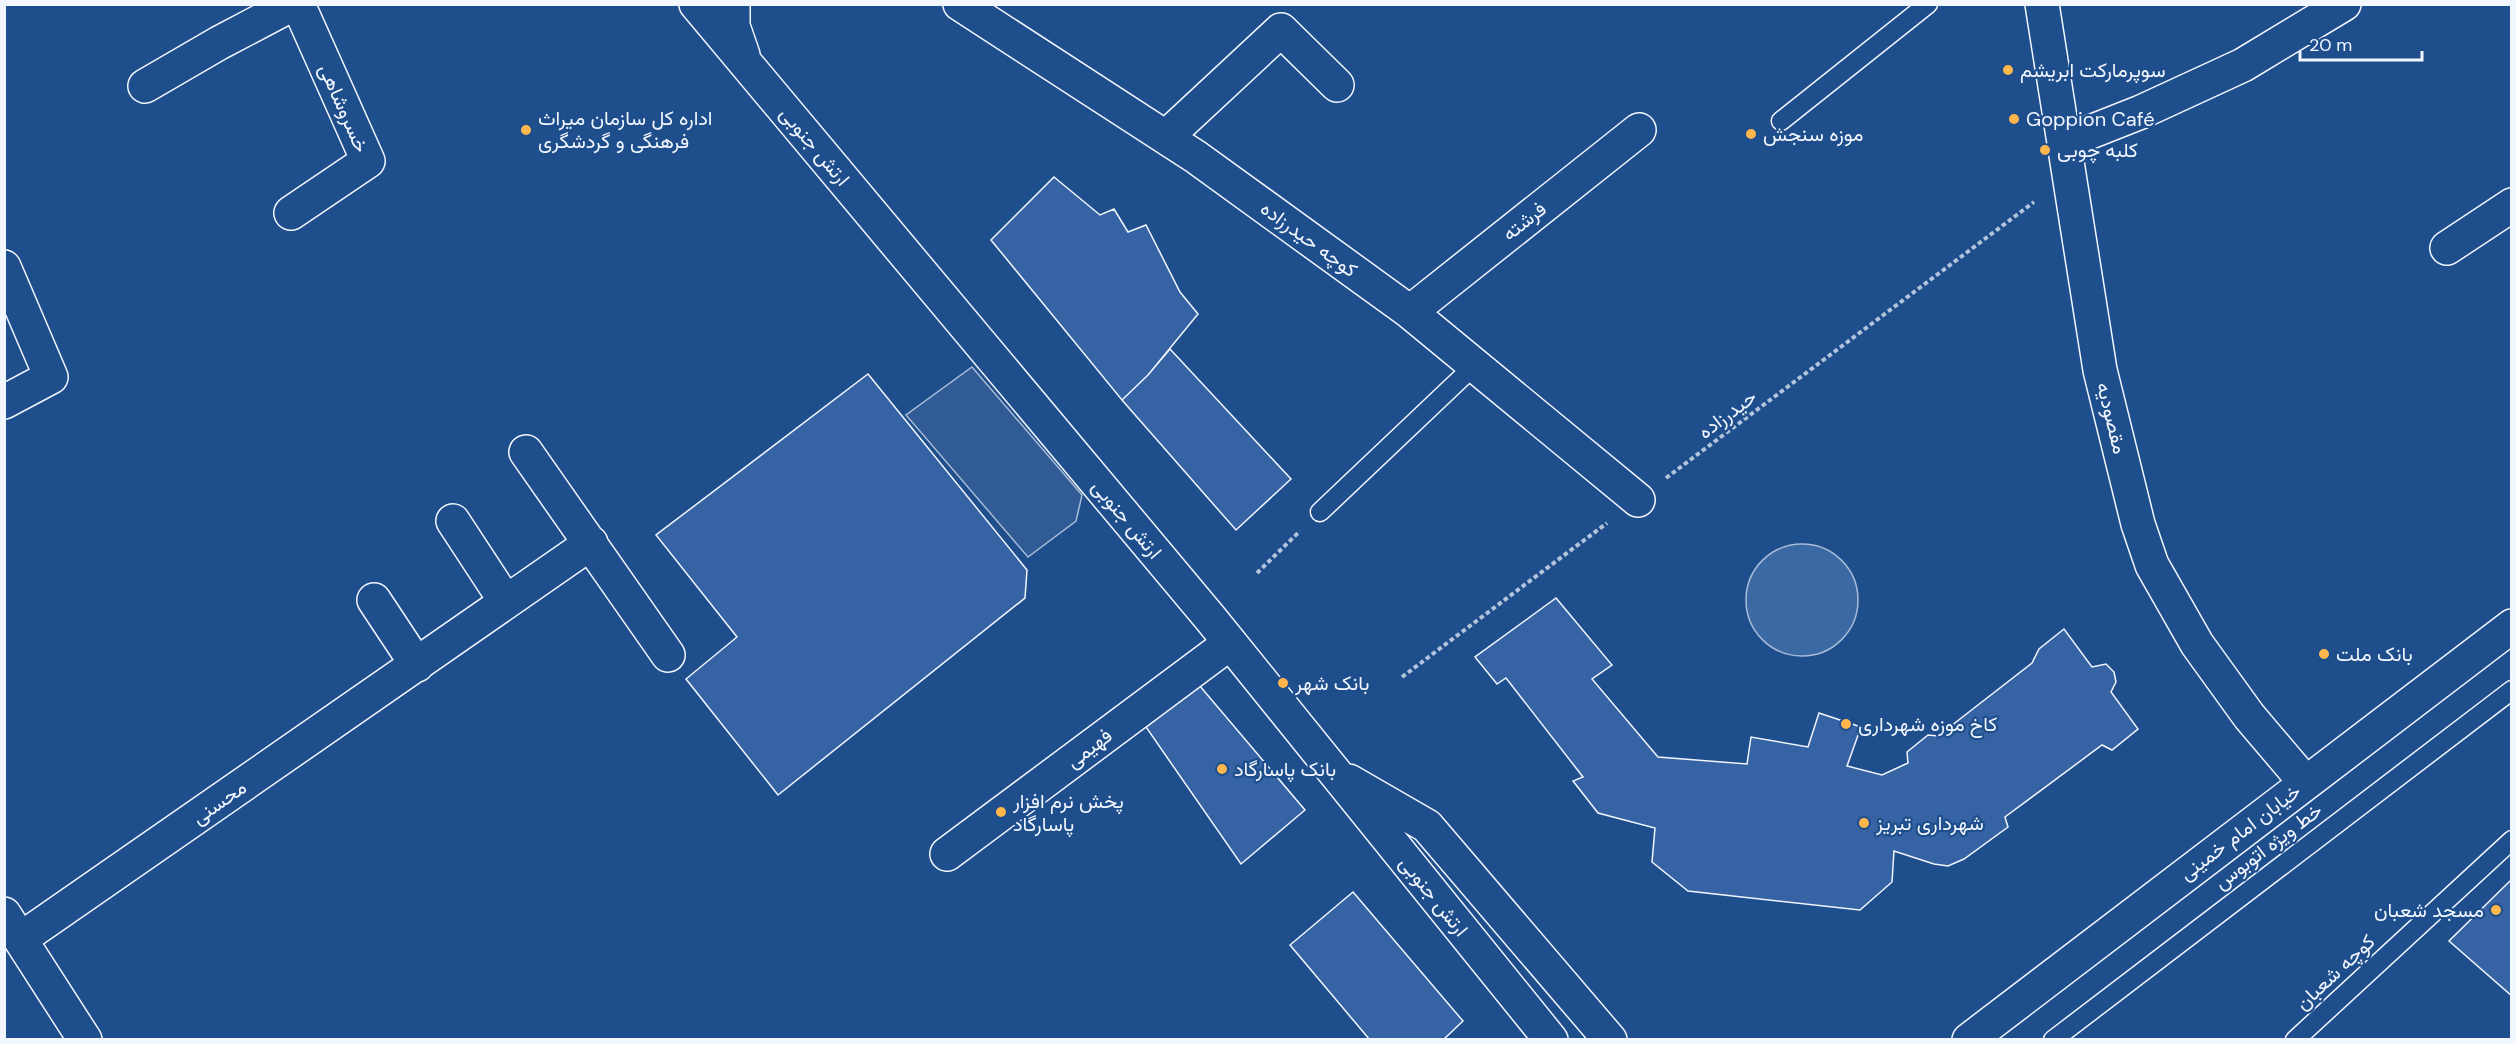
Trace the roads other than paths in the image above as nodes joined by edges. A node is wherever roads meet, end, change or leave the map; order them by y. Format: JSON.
{"nodes":[{"id":1,"x":296,"y":4,"type":"edge"},
{"id":2,"x":696,"y":4,"type":"edge"},
{"id":3,"x":733,"y":4,"type":"edge"},
{"id":4,"x":960,"y":4,"type":"edge"},
{"id":5,"x":1928,"y":4,"type":"edge"},
{"id":6,"x":2042,"y":4,"type":"edge"},
{"id":7,"x":2344,"y":4,"type":"edge"},
{"id":8,"x":746,"y":64,"type":"junction"},
{"id":9,"x":1337,"y":85,"type":"dead end"},
{"id":10,"x":145,"y":86,"type":"dead end"},
{"id":11,"x":1781,"y":121,"type":"dead end"},
{"id":12,"x":1639,"y":130,"type":"dead end"},
{"id":13,"x":1166,"y":137,"type":"junction"},
{"id":14,"x":2065,"y":142,"type":"junction"},
{"id":15,"x":2511,"y":205,"type":"edge"},
{"id":16,"x":291,"y":213,"type":"dead end"},
{"id":17,"x":2447,"y":248,"type":"dead end"},
{"id":18,"x":4,"y":267,"type":"edge"},
{"id":19,"x":1410,"y":312,"type":"junction"},
{"id":20,"x":1475,"y":365,"type":"junction"},
{"id":21,"x":4,"y":402,"type":"edge"},
{"id":22,"x":526,"y":452,"type":"dead end"},
{"id":23,"x":1638,"y":500,"type":"road end"},
{"id":24,"x":1320,"y":512,"type":"road end"},
{"id":25,"x":453,"y":521,"type":"dead end"},
{"id":26,"x":591,"y":543,"type":"junction"},
{"id":27,"x":374,"y":600,"type":"dead end"},
{"id":28,"x":506,"y":602,"type":"junction"},
{"id":29,"x":2511,"y":626,"type":"edge"},
{"id":30,"x":1230,"y":643,"type":"junction"},
{"id":31,"x":668,"y":655,"type":"dead end"},
{"id":32,"x":417,"y":665,"type":"junction"},
{"id":33,"x":2511,"y":690,"type":"edge"},
{"id":34,"x":1331,"y":771,"type":"junction"},
{"id":35,"x":2305,"y":782,"type":"junction"},
{"id":36,"x":2511,"y":840,"type":"edge"},
{"id":37,"x":947,"y":854,"type":"dead end"},
{"id":38,"x":13,"y":926,"type":"edge"},
{"id":39,"x":85,"y":1040,"type":"edge"},
{"id":40,"x":1551,"y":1040,"type":"edge"},
{"id":41,"x":1610,"y":1040,"type":"edge"},
{"id":42,"x":1969,"y":1040,"type":"edge"},
{"id":43,"x":2053,"y":1040,"type":"edge"},
{"id":44,"x":2295,"y":1040,"type":"edge"}],
"edges":[{"from":1,"to":10,"type":"street","name":"خسروشاهی"},
{"from":1,"to":16,"type":"street","name":"خسروشاهی"},
{"from":2,"to":8,"type":"street","name":"ارتش جنوبی"},
{"from":3,"to":8,"type":"street"},
{"from":4,"to":13,"type":"street","name":"کوچه حیدرزاده"},
{"from":5,"to":11,"type":"lane"},
{"from":6,"to":14,"type":"street","name":"مقصودیه"},
{"from":7,"to":14,"type":"street"},
{"from":8,"to":30,"type":"street","name":"ارتش جنوبی"},
{"from":9,"to":13,"type":"street"},
{"from":12,"to":19,"type":"street","name":"فرشته"},
{"from":13,"to":19,"type":"street","name":"کوچه حیدرزاده"},
{"from":14,"to":35,"type":"street","name":"مقصودیه"},
{"from":15,"to":17,"type":"street"},
{"from":18,"to":21,"type":"street"},
{"from":19,"to":20,"type":"street","name":"کوچه حیدرزاده"},
{"from":20,"to":23,"type":"street","name":"کوچه حیدرزاده"},
{"from":20,"to":24,"type":"lane"},
{"from":22,"to":26,"type":"street"},
{"from":25,"to":28,"type":"street"},
{"from":26,"to":28,"type":"street","name":"محسنی"},
{"from":26,"to":31,"type":"street"},
{"from":27,"to":32,"type":"street"},
{"from":28,"to":32,"type":"street","name":"محسنی"},
{"from":29,"to":35,"type":"street","name":"خیابان امام خمینی"},
{"from":30,"to":34,"type":"street","name":"ارتش جنوبی"},
{"from":30,"to":37,"type":"street","name":"فهیمی"},
{"from":32,"to":38,"type":"street","name":"محسنی"},
{"from":33,"to":43,"type":"lane","name":"خط ویژه اتوبوس"},
{"from":34,"to":40,"type":"street","name":"ارتش جنوبی"},
{"from":34,"to":41,"type":"street"},
{"from":35,"to":42,"type":"street","name":"خیابان امام خمینی"},
{"from":36,"to":44,"type":"lane","name":"کوچه شعبان"},
{"from":38,"to":39,"type":"street"}]}
